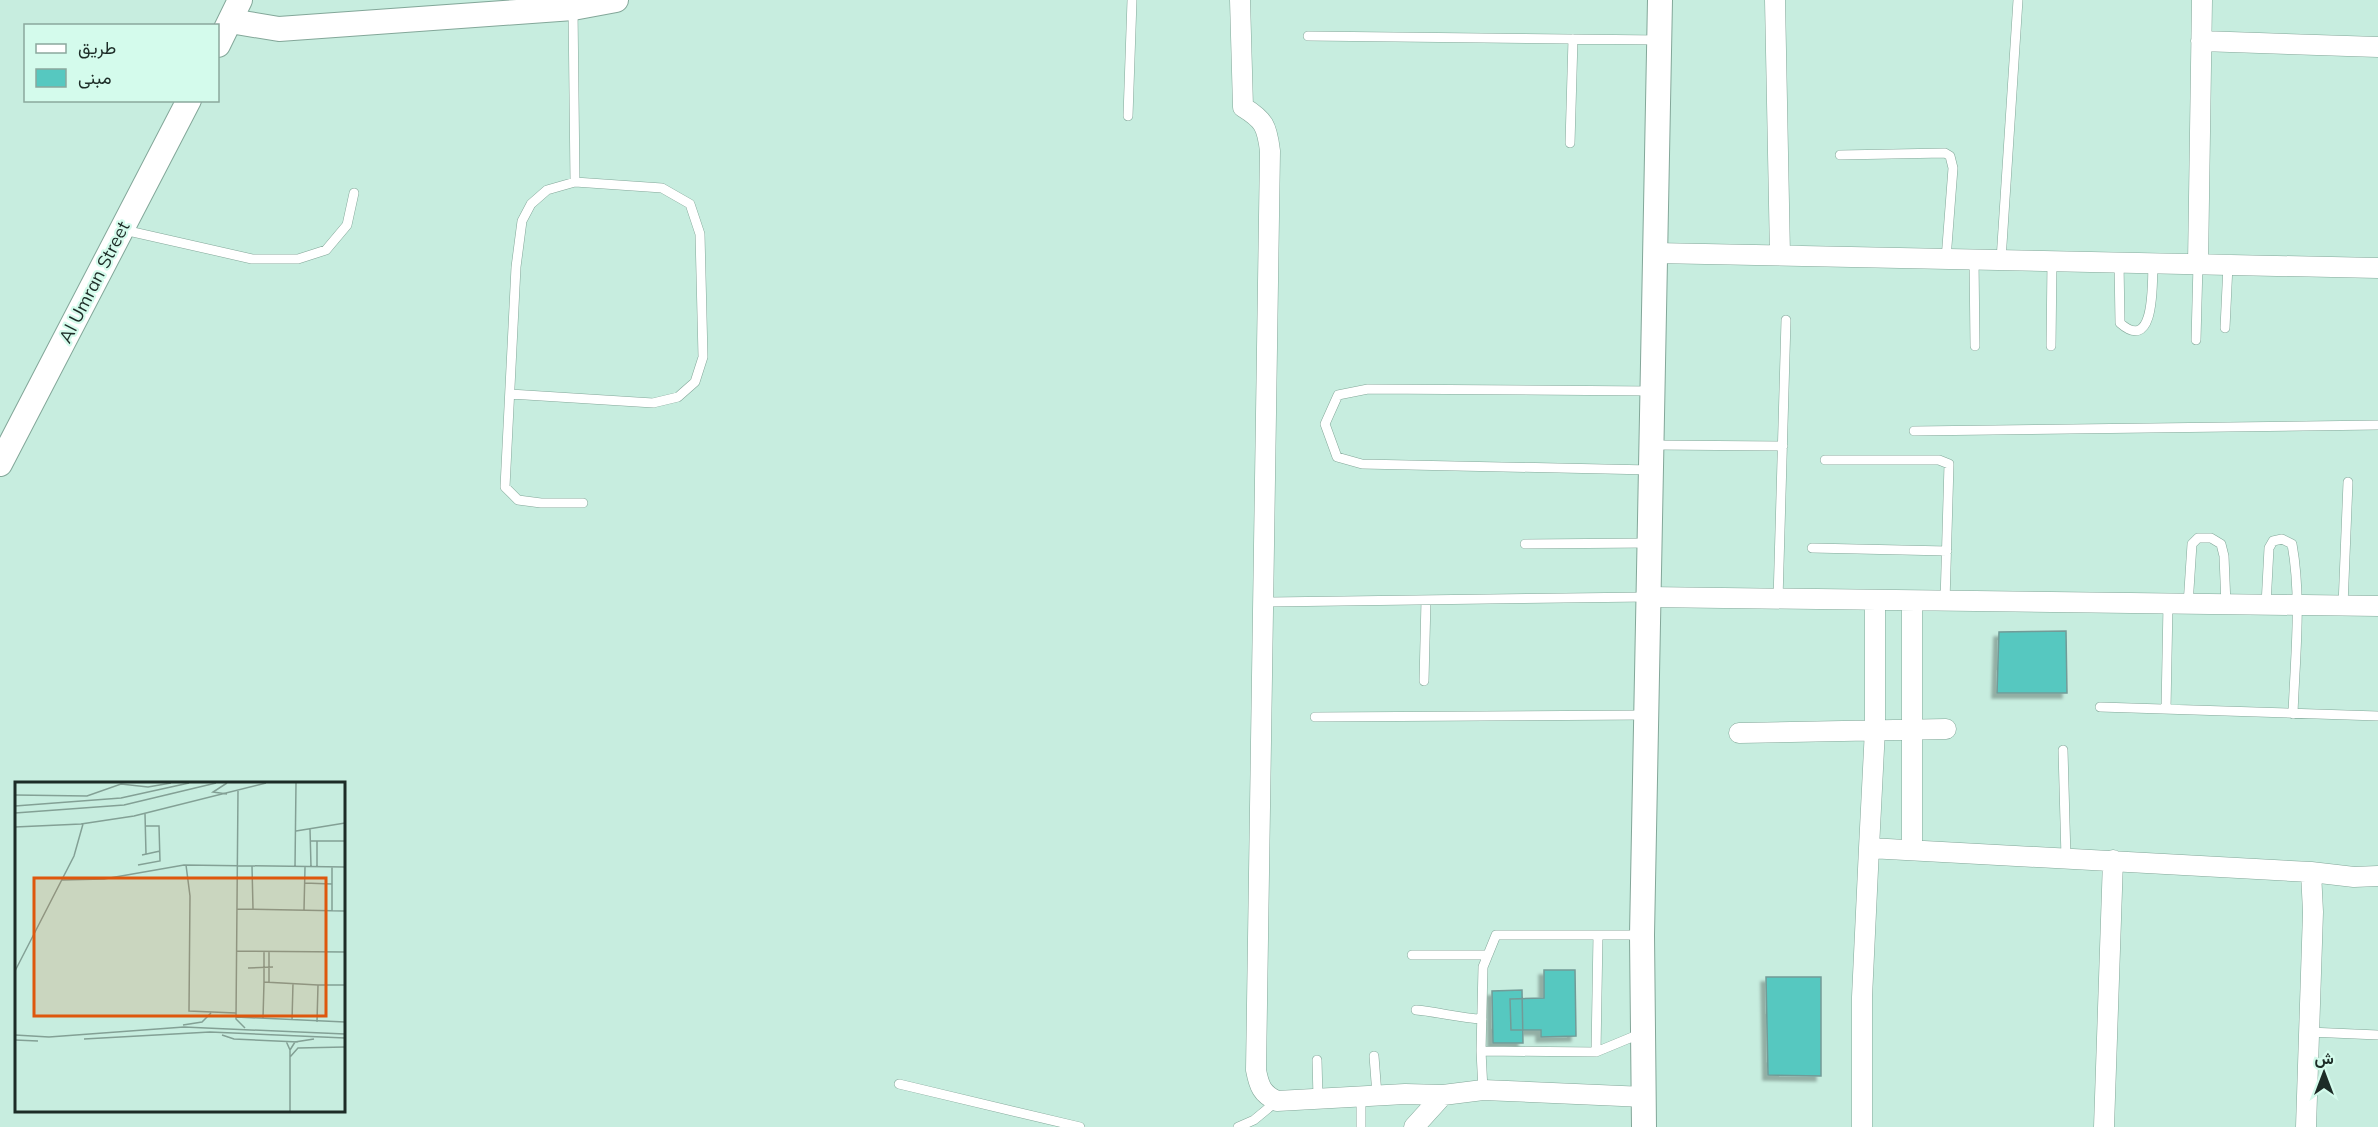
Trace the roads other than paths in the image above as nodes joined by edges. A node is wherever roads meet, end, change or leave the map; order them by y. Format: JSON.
{"nodes":[{"id":1,"x":616,"y":0,"type":"edge"},
{"id":2,"x":1131,"y":0,"type":"edge"},
{"id":3,"x":1240,"y":0,"type":"edge"},
{"id":4,"x":1660,"y":0,"type":"edge"},
{"id":5,"x":1775,"y":0,"type":"edge"},
{"id":6,"x":2018,"y":0,"type":"edge"},
{"id":7,"x":2202,"y":0,"type":"edge"},
{"id":8,"x":573,"y":4,"type":"edge"},
{"id":9,"x":541,"y":5,"type":"edge"},
{"id":10,"x":235,"y":10,"type":"edge"},
{"id":11,"x":1308,"y":36,"type":"dead end"},
{"id":12,"x":1573,"y":39,"type":"junction"},
{"id":13,"x":1659,"y":40,"type":"junction"},
{"id":14,"x":2201,"y":41,"type":"junction"},
{"id":15,"x":219,"y":43,"type":"edge"},
{"id":16,"x":2378,"y":47,"type":"edge"},
{"id":17,"x":188,"y":102,"type":"edge"},
{"id":18,"x":1128,"y":116,"type":"dead end"},
{"id":19,"x":1570,"y":143,"type":"dead end"},
{"id":20,"x":1840,"y":155,"type":"dead end"},
{"id":21,"x":574,"y":182,"type":"junction"},
{"id":22,"x":354,"y":193,"type":"dead end"},
{"id":23,"x":122,"y":229,"type":"junction"},
{"id":24,"x":1654,"y":253,"type":"junction"},
{"id":25,"x":1780,"y":255,"type":"junction"},
{"id":26,"x":1946,"y":259,"type":"junction"},
{"id":27,"x":1974,"y":259,"type":"junction"},
{"id":28,"x":2001,"y":260,"type":"junction"},
{"id":29,"x":2052,"y":261,"type":"junction"},
{"id":30,"x":2119,"y":262,"type":"junction"},
{"id":31,"x":2153,"y":263,"type":"junction"},
{"id":32,"x":2198,"y":264,"type":"junction"},
{"id":33,"x":2228,"y":264,"type":"junction"},
{"id":34,"x":2378,"y":267,"type":"edge"},
{"id":35,"x":1786,"y":321,"type":"dead end"},
{"id":36,"x":2225,"y":328,"type":"dead end"},
{"id":37,"x":2196,"y":340,"type":"dead end"},
{"id":38,"x":1975,"y":346,"type":"dead end"},
{"id":39,"x":2051,"y":346,"type":"dead end"},
{"id":40,"x":1652,"y":391,"type":"junction"},
{"id":41,"x":510,"y":394,"type":"junction"},
{"id":42,"x":2378,"y":425,"type":"edge"},
{"id":43,"x":1914,"y":431,"type":"dead end"},
{"id":44,"x":1651,"y":445,"type":"junction"},
{"id":45,"x":1782,"y":446,"type":"junction"},
{"id":46,"x":1825,"y":460,"type":"dead end"},
{"id":47,"x":0,"y":464,"type":"edge"},
{"id":48,"x":1651,"y":470,"type":"junction"},
{"id":49,"x":2348,"y":482,"type":"dead end"},
{"id":50,"x":582,"y":503,"type":"dead end"},
{"id":51,"x":1649,"y":543,"type":"junction"},
{"id":52,"x":1525,"y":544,"type":"dead end"},
{"id":53,"x":1812,"y":548,"type":"dead end"},
{"id":54,"x":1947,"y":551,"type":"junction"},
{"id":55,"x":1648,"y":597,"type":"junction"},
{"id":56,"x":1426,"y":600,"type":"junction"},
{"id":57,"x":1778,"y":600,"type":"junction"},
{"id":58,"x":1875,"y":601,"type":"junction"},
{"id":59,"x":1263,"y":602,"type":"junction"},
{"id":60,"x":1912,"y":602,"type":"junction"},
{"id":61,"x":1945,"y":602,"type":"junction"},
{"id":62,"x":2178,"y":604,"type":"junction"},
{"id":63,"x":2226,"y":605,"type":"junction"},
{"id":64,"x":2266,"y":605,"type":"junction"},
{"id":65,"x":2297,"y":606,"type":"junction"},
{"id":66,"x":2343,"y":606,"type":"junction"},
{"id":67,"x":2378,"y":606,"type":"edge"},
{"id":68,"x":1424,"y":681,"type":"dead end"},
{"id":69,"x":2100,"y":707,"type":"dead end"},
{"id":70,"x":2166,"y":710,"type":"junction"},
{"id":71,"x":2294,"y":714,"type":"junction"},
{"id":72,"x":1646,"y":715,"type":"junction"},
{"id":73,"x":2378,"y":716,"type":"edge"},
{"id":74,"x":1315,"y":717,"type":"dead end"},
{"id":75,"x":1875,"y":729,"type":"junction"},
{"id":76,"x":1912,"y":729,"type":"junction"},
{"id":77,"x":1946,"y":729,"type":"dead end"},
{"id":78,"x":1739,"y":733,"type":"dead end"},
{"id":79,"x":2063,"y":750,"type":"dead end"},
{"id":80,"x":1869,"y":848,"type":"junction"},
{"id":81,"x":1912,"y":850,"type":"junction"},
{"id":82,"x":2066,"y":858,"type":"junction"},
{"id":83,"x":2113,"y":860,"type":"junction"},
{"id":84,"x":2311,"y":872,"type":"junction"},
{"id":85,"x":2378,"y":876,"type":"edge"},
{"id":86,"x":1598,"y":935,"type":"junction"},
{"id":87,"x":1642,"y":935,"type":"junction"},
{"id":88,"x":1413,"y":955,"type":"dead end"},
{"id":89,"x":1488,"y":955,"type":"junction"},
{"id":90,"x":1416,"y":1010,"type":"dead end"},
{"id":91,"x":1482,"y":1019,"type":"junction"},
{"id":92,"x":1644,"y":1032,"type":"junction"},
{"id":93,"x":2309,"y":1032,"type":"junction"},
{"id":94,"x":2378,"y":1035,"type":"edge"},
{"id":95,"x":1481,"y":1052,"type":"junction"},
{"id":96,"x":1596,"y":1052,"type":"junction"},
{"id":97,"x":1374,"y":1056,"type":"dead end"},
{"id":98,"x":1317,"y":1060,"type":"dead end"},
{"id":99,"x":899,"y":1084,"type":"dead end"},
{"id":100,"x":1483,"y":1090,"type":"junction"},
{"id":101,"x":1443,"y":1095,"type":"junction"},
{"id":102,"x":1369,"y":1096,"type":"junction"},
{"id":103,"x":1646,"y":1097,"type":"junction"},
{"id":104,"x":1318,"y":1098,"type":"junction"},
{"id":105,"x":1277,"y":1101,"type":"junction"},
{"id":106,"x":1080,"y":1127,"type":"edge"},
{"id":107,"x":1238,"y":1127,"type":"edge"},
{"id":108,"x":1361,"y":1127,"type":"edge"},
{"id":109,"x":1414,"y":1127,"type":"edge"},
{"id":110,"x":1644,"y":1127,"type":"edge"},
{"id":111,"x":1862,"y":1127,"type":"edge"},
{"id":112,"x":2104,"y":1127,"type":"edge"},
{"id":113,"x":2306,"y":1127,"type":"edge"}],
"edges":[{"from":1,"to":8,"type":"street"},
{"from":2,"to":18,"type":"lane"},
{"from":3,"to":59,"type":"street"},
{"from":4,"to":13,"type":"street"},
{"from":5,"to":25,"type":"street"},
{"from":6,"to":28,"type":"lane"},
{"from":7,"to":14,"type":"street"},
{"from":8,"to":9,"type":"street"},
{"from":8,"to":21,"type":"lane"},
{"from":9,"to":10,"type":"street"},
{"from":10,"to":15,"type":"street"},
{"from":11,"to":12,"type":"lane"},
{"from":12,"to":13,"type":"lane"},
{"from":12,"to":19,"type":"lane"},
{"from":13,"to":24,"type":"street"},
{"from":14,"to":16,"type":"street"},
{"from":14,"to":32,"type":"street"},
{"from":17,"to":23,"type":"street","name":"Al Umran Street"},
{"from":20,"to":26,"type":"lane"},
{"from":21,"to":41,"type":"lane"},
{"from":21,"to":41,"type":"lane"},
{"from":22,"to":23,"type":"lane"},
{"from":23,"to":47,"type":"street","name":"Al Umran Street"},
{"from":24,"to":25,"type":"street"},
{"from":24,"to":40,"type":"street"},
{"from":25,"to":26,"type":"street"},
{"from":26,"to":27,"type":"street"},
{"from":27,"to":28,"type":"street"},
{"from":27,"to":38,"type":"lane"},
{"from":28,"to":29,"type":"street"},
{"from":29,"to":30,"type":"street"},
{"from":29,"to":39,"type":"lane"},
{"from":30,"to":31,"type":"street"},
{"from":30,"to":31,"type":"lane"},
{"from":31,"to":32,"type":"street"},
{"from":32,"to":33,"type":"street"},
{"from":32,"to":37,"type":"lane"},
{"from":33,"to":34,"type":"street"},
{"from":33,"to":36,"type":"lane"},
{"from":35,"to":45,"type":"lane"},
{"from":40,"to":44,"type":"street"},
{"from":40,"to":48,"type":"lane"},
{"from":41,"to":50,"type":"lane"},
{"from":42,"to":43,"type":"lane"},
{"from":44,"to":45,"type":"lane"},
{"from":44,"to":48,"type":"street"},
{"from":45,"to":57,"type":"lane"},
{"from":46,"to":54,"type":"lane"},
{"from":48,"to":51,"type":"street"},
{"from":49,"to":66,"type":"lane"},
{"from":51,"to":52,"type":"lane"},
{"from":51,"to":55,"type":"street"},
{"from":53,"to":54,"type":"lane"},
{"from":54,"to":61,"type":"lane"},
{"from":55,"to":56,"type":"lane"},
{"from":55,"to":57,"type":"street"},
{"from":55,"to":72,"type":"street"},
{"from":56,"to":59,"type":"lane"},
{"from":56,"to":68,"type":"lane"},
{"from":57,"to":58,"type":"street"},
{"from":58,"to":60,"type":"street"},
{"from":58,"to":75,"type":"street"},
{"from":59,"to":105,"type":"street"},
{"from":60,"to":61,"type":"street"},
{"from":60,"to":76,"type":"street"},
{"from":61,"to":62,"type":"street"},
{"from":62,"to":63,"type":"street"},
{"from":62,"to":63,"type":"lane"},
{"from":62,"to":70,"type":"lane"},
{"from":63,"to":64,"type":"street"},
{"from":64,"to":65,"type":"street"},
{"from":64,"to":65,"type":"lane"},
{"from":65,"to":66,"type":"street"},
{"from":65,"to":71,"type":"lane"},
{"from":66,"to":67,"type":"street"},
{"from":69,"to":70,"type":"lane"},
{"from":70,"to":71,"type":"lane"},
{"from":71,"to":73,"type":"lane"},
{"from":72,"to":74,"type":"lane"},
{"from":72,"to":87,"type":"street"},
{"from":75,"to":76,"type":"street"},
{"from":75,"to":78,"type":"street"},
{"from":75,"to":80,"type":"street"},
{"from":76,"to":77,"type":"street"},
{"from":76,"to":81,"type":"street"},
{"from":79,"to":82,"type":"lane"},
{"from":80,"to":81,"type":"street"},
{"from":80,"to":111,"type":"street"},
{"from":81,"to":82,"type":"street"},
{"from":82,"to":83,"type":"street"},
{"from":83,"to":84,"type":"street"},
{"from":83,"to":112,"type":"street"},
{"from":84,"to":85,"type":"street"},
{"from":84,"to":93,"type":"street"},
{"from":86,"to":87,"type":"lane"},
{"from":86,"to":89,"type":"lane"},
{"from":86,"to":96,"type":"lane"},
{"from":87,"to":92,"type":"street"},
{"from":88,"to":89,"type":"lane"},
{"from":89,"to":91,"type":"lane"},
{"from":90,"to":91,"type":"lane"},
{"from":91,"to":95,"type":"lane"},
{"from":92,"to":96,"type":"lane"},
{"from":92,"to":103,"type":"street"},
{"from":93,"to":94,"type":"lane"},
{"from":93,"to":113,"type":"street"},
{"from":95,"to":96,"type":"lane"},
{"from":95,"to":100,"type":"lane"},
{"from":97,"to":102,"type":"lane"},
{"from":98,"to":104,"type":"lane"},
{"from":99,"to":106,"type":"lane"},
{"from":100,"to":101,"type":"street"},
{"from":100,"to":103,"type":"street"},
{"from":101,"to":102,"type":"street"},
{"from":101,"to":109,"type":"street"},
{"from":102,"to":104,"type":"street"},
{"from":102,"to":108,"type":"lane"},
{"from":103,"to":110,"type":"street"},
{"from":104,"to":105,"type":"street"},
{"from":105,"to":107,"type":"lane"}]}
